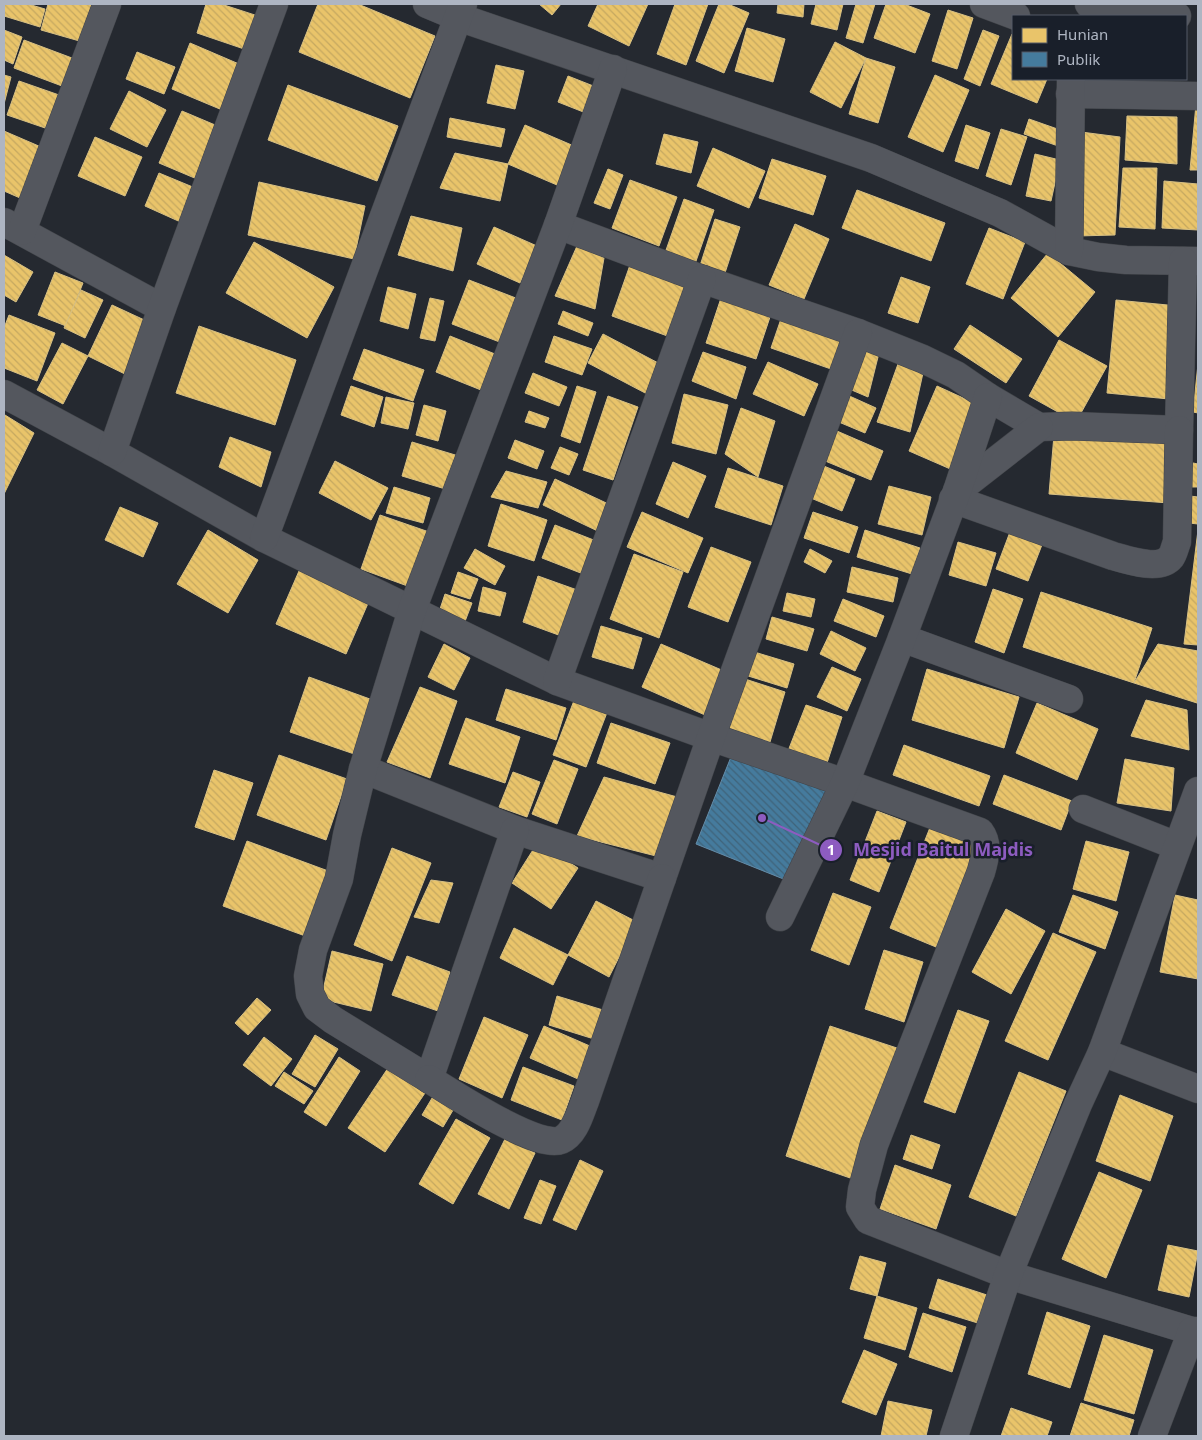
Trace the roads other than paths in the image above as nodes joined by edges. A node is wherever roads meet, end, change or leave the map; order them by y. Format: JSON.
{"nodes":[{"id":1,"x":107,"y":4,"type":"edge"},
{"id":2,"x":274,"y":4,"type":"edge"},
{"id":3,"x":427,"y":4,"type":"edge"},
{"id":4,"x":984,"y":4,"type":"edge"},
{"id":5,"x":1089,"y":4,"type":"edge"},
{"id":6,"x":461,"y":10,"type":"edge"},
{"id":7,"x":1013,"y":15,"type":"edge"},
{"id":8,"x":1176,"y":15,"type":"edge"},
{"id":9,"x":612,"y":69,"type":"junction"},
{"id":10,"x":1071,"y":86,"type":"edge"},
{"id":11,"x":1185,"y":90,"type":"edge"},
{"id":12,"x":558,"y":225,"type":"junction"},
{"id":13,"x":13,"y":226,"type":"edge"},
{"id":14,"x":1068,"y":251,"type":"junction"},
{"id":15,"x":1191,"y":261,"type":"edge"},
{"id":16,"x":702,"y":279,"type":"junction"},
{"id":17,"x":162,"y":308,"type":"junction"},
{"id":18,"x":858,"y":333,"type":"junction"},
{"id":19,"x":4,"y":394,"type":"edge"},
{"id":20,"x":988,"y":397,"type":"junction"},
{"id":21,"x":1039,"y":427,"type":"junction"},
{"id":22,"x":1179,"y":430,"type":"junction"},
{"id":23,"x":112,"y":452,"type":"junction"},
{"id":24,"x":955,"y":495,"type":"junction"},
{"id":25,"x":264,"y":538,"type":"junction"},
{"id":26,"x":412,"y":610,"type":"junction"},
{"id":27,"x":902,"y":638,"type":"junction"},
{"id":28,"x":557,"y":681,"type":"junction"},
{"id":29,"x":1069,"y":699,"type":"dead end"},
{"id":30,"x":711,"y":737,"type":"junction"},
{"id":31,"x":363,"y":769,"type":"junction"},
{"id":32,"x":845,"y":783,"type":"junction"},
{"id":33,"x":1198,"y":791,"type":"edge"},
{"id":34,"x":1082,"y":809,"type":"dead end"},
{"id":35,"x":515,"y":830,"type":"junction"},
{"id":36,"x":1177,"y":846,"type":"junction"},
{"id":37,"x":662,"y":878,"type":"junction"},
{"id":38,"x":780,"y":917,"type":"dead end"},
{"id":39,"x":1102,"y":1052,"type":"junction"},
{"id":40,"x":429,"y":1079,"type":"junction"},
{"id":41,"x":1198,"y":1089,"type":"edge"},
{"id":42,"x":1008,"y":1275,"type":"junction"},
{"id":43,"x":1195,"y":1331,"type":"edge"},
{"id":44,"x":954,"y":1436,"type":"edge"},
{"id":45,"x":1152,"y":1436,"type":"edge"}],
"edges":[{"from":1,"to":13,"type":"street"},
{"from":2,"to":17,"type":"street"},
{"from":3,"to":6,"type":"street"},
{"from":4,"to":7,"type":"street"},
{"from":5,"to":8,"type":"street"},
{"from":6,"to":9,"type":"street"},
{"from":6,"to":25,"type":"street"},
{"from":9,"to":12,"type":"street"},
{"from":9,"to":14,"type":"street"},
{"from":10,"to":11,"type":"street"},
{"from":10,"to":14,"type":"street"},
{"from":12,"to":16,"type":"street"},
{"from":12,"to":26,"type":"street"},
{"from":13,"to":17,"type":"street"},
{"from":14,"to":15,"type":"street"},
{"from":15,"to":22,"type":"street"},
{"from":16,"to":18,"type":"street"},
{"from":16,"to":28,"type":"street"},
{"from":17,"to":23,"type":"street"},
{"from":18,"to":20,"type":"street"},
{"from":18,"to":30,"type":"street"},
{"from":19,"to":23,"type":"street"},
{"from":20,"to":21,"type":"street"},
{"from":20,"to":24,"type":"street"},
{"from":21,"to":22,"type":"street"},
{"from":21,"to":24,"type":"street"},
{"from":22,"to":24,"type":"street"},
{"from":23,"to":25,"type":"street"},
{"from":24,"to":27,"type":"street"},
{"from":25,"to":26,"type":"street"},
{"from":26,"to":28,"type":"street"},
{"from":26,"to":31,"type":"street"},
{"from":27,"to":29,"type":"street"},
{"from":27,"to":32,"type":"street"},
{"from":28,"to":30,"type":"street"},
{"from":30,"to":32,"type":"street"},
{"from":30,"to":37,"type":"street"},
{"from":31,"to":35,"type":"street"},
{"from":31,"to":40,"type":"street"},
{"from":32,"to":38,"type":"street"},
{"from":32,"to":42,"type":"street"},
{"from":33,"to":36,"type":"street"},
{"from":34,"to":36,"type":"street"},
{"from":35,"to":37,"type":"street"},
{"from":35,"to":40,"type":"street"},
{"from":36,"to":39,"type":"street"},
{"from":37,"to":40,"type":"street"},
{"from":39,"to":41,"type":"street"},
{"from":39,"to":42,"type":"street"},
{"from":42,"to":43,"type":"street"},
{"from":42,"to":44,"type":"street"},
{"from":43,"to":45,"type":"street"}]}
